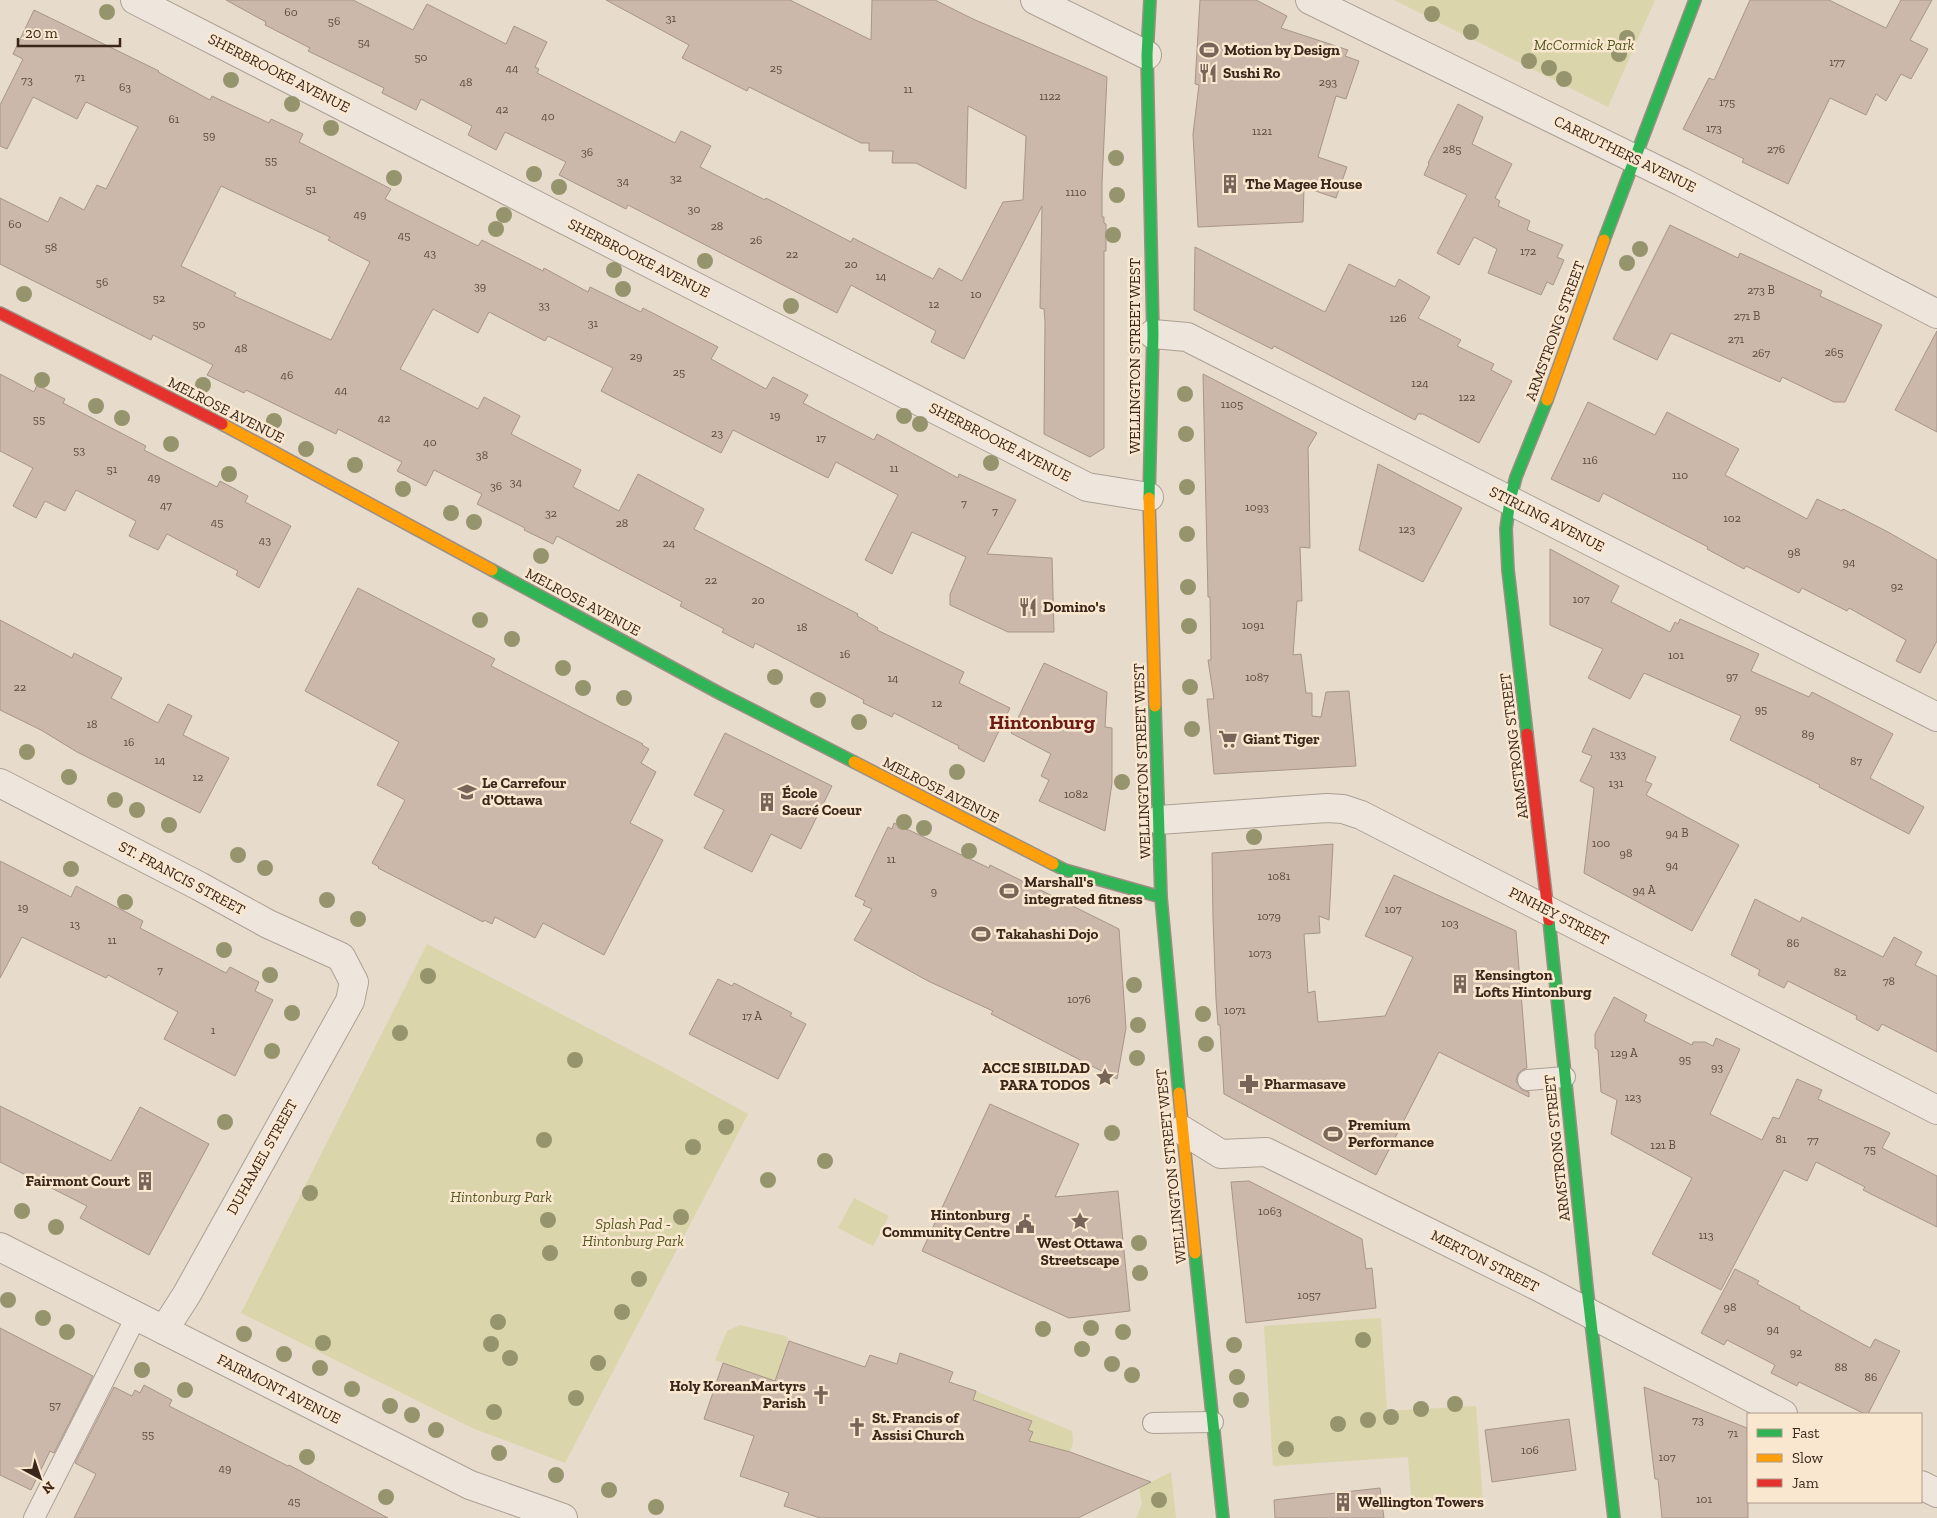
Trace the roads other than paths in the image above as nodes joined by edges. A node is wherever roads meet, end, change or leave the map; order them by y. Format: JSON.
{"nodes":[{"id":1,"x":135,"y":0,"type":"edge"},
{"id":2,"x":1036,"y":0,"type":"edge"},
{"id":3,"x":1150,"y":0,"type":"edge"},
{"id":4,"x":1310,"y":0,"type":"edge"},
{"id":5,"x":1695,"y":0,"type":"edge"},
{"id":6,"x":1147,"y":55,"type":"junction"},
{"id":7,"x":1634,"y":159,"type":"junction"},
{"id":8,"x":0,"y":313,"type":"edge"},
{"id":9,"x":1937,"y":314,"type":"edge"},
{"id":10,"x":1152,"y":334,"type":"junction"},
{"id":11,"x":1150,"y":497,"type":"junction"},
{"id":12,"x":1510,"y":500,"type":"junction"},
{"id":13,"x":1937,"y":718,"type":"edge"},
{"id":14,"x":0,"y":783,"type":"edge"},
{"id":15,"x":1159,"y":820,"type":"junction"},
{"id":16,"x":1160,"y":896,"type":"junction"},
{"id":17,"x":1548,"y":910,"type":"junction"},
{"id":18,"x":354,"y":982,"type":"joint"},
{"id":19,"x":1565,"y":1077,"type":"junction"},
{"id":20,"x":1528,"y":1080,"type":"dead end"},
{"id":21,"x":1937,"y":1110,"type":"edge"},
{"id":22,"x":1182,"y":1130,"type":"junction"},
{"id":23,"x":0,"y":1247,"type":"edge"},
{"id":24,"x":1589,"y":1314,"type":"junction"},
{"id":25,"x":136,"y":1317,"type":"junction"},
{"id":26,"x":164,"y":1330,"type":"junction"},
{"id":27,"x":1782,"y":1413,"type":"edge"},
{"id":28,"x":1212,"y":1422,"type":"junction"},
{"id":29,"x":1153,"y":1423,"type":"dead end"},
{"id":30,"x":1922,"y":1486,"type":"edge"},
{"id":31,"x":1937,"y":1493,"type":"edge"},
{"id":32,"x":34,"y":1518,"type":"edge"},
{"id":33,"x":564,"y":1518,"type":"edge"},
{"id":34,"x":1223,"y":1518,"type":"edge"},
{"id":35,"x":1614,"y":1518,"type":"edge"}],
"edges":[{"from":1,"to":11,"type":"street","name":"SHERBROOKE AVENUE"},
{"from":2,"to":6,"type":"street"},
{"from":3,"to":6,"type":"street","name":"WELLINGTON STREET WEST"},
{"from":4,"to":7,"type":"street","name":"CARRUTHERS AVENUE"},
{"from":5,"to":7,"type":"street","name":"ARMSTRONG STREET"},
{"from":6,"to":10,"type":"street","name":"WELLINGTON STREET WEST"},
{"from":7,"to":9,"type":"street","name":"CARRUTHERS AVENUE"},
{"from":7,"to":12,"type":"street","name":"ARMSTRONG STREET"},
{"from":8,"to":16,"type":"street","name":"MELROSE AVENUE"},
{"from":10,"to":11,"type":"street","name":"WELLINGTON STREET WEST"},
{"from":10,"to":12,"type":"street","name":"STIRLING AVENUE"},
{"from":11,"to":15,"type":"street","name":"WELLINGTON STREET WEST"},
{"from":12,"to":13,"type":"street","name":"STIRLING AVENUE"},
{"from":12,"to":17,"type":"street","name":"ARMSTRONG STREET"},
{"from":14,"to":18,"type":"street","name":"ST. FRANCIS STREET"},
{"from":15,"to":16,"type":"street","name":"WELLINGTON STREET WEST"},
{"from":15,"to":17,"type":"street","name":"PINHEY STREET"},
{"from":16,"to":22,"type":"street","name":"WELLINGTON STREET WEST"},
{"from":17,"to":19,"type":"street","name":"ARMSTRONG STREET"},
{"from":17,"to":21,"type":"street","name":"PINHEY STREET"},
{"from":18,"to":26,"type":"street","name":"DUHAMEL STREET"},
{"from":19,"to":20,"type":"lane"},
{"from":19,"to":24,"type":"street","name":"ARMSTRONG STREET"},
{"from":22,"to":24,"type":"street","name":"MERTON STREET"},
{"from":22,"to":28,"type":"street","name":"WELLINGTON STREET WEST"},
{"from":23,"to":25,"type":"street","name":"FAIRMONT AVENUE"},
{"from":24,"to":27,"type":"street","name":"MERTON STREET"},
{"from":24,"to":35,"type":"street","name":"ARMSTRONG STREET"},
{"from":25,"to":26,"type":"street","name":"FAIRMONT AVENUE"},
{"from":25,"to":32,"type":"lane"},
{"from":26,"to":33,"type":"street","name":"FAIRMONT AVENUE"},
{"from":28,"to":29,"type":"lane"},
{"from":28,"to":34,"type":"street","name":"WELLINGTON STREET WEST"},
{"from":30,"to":31,"type":"street"}]}
